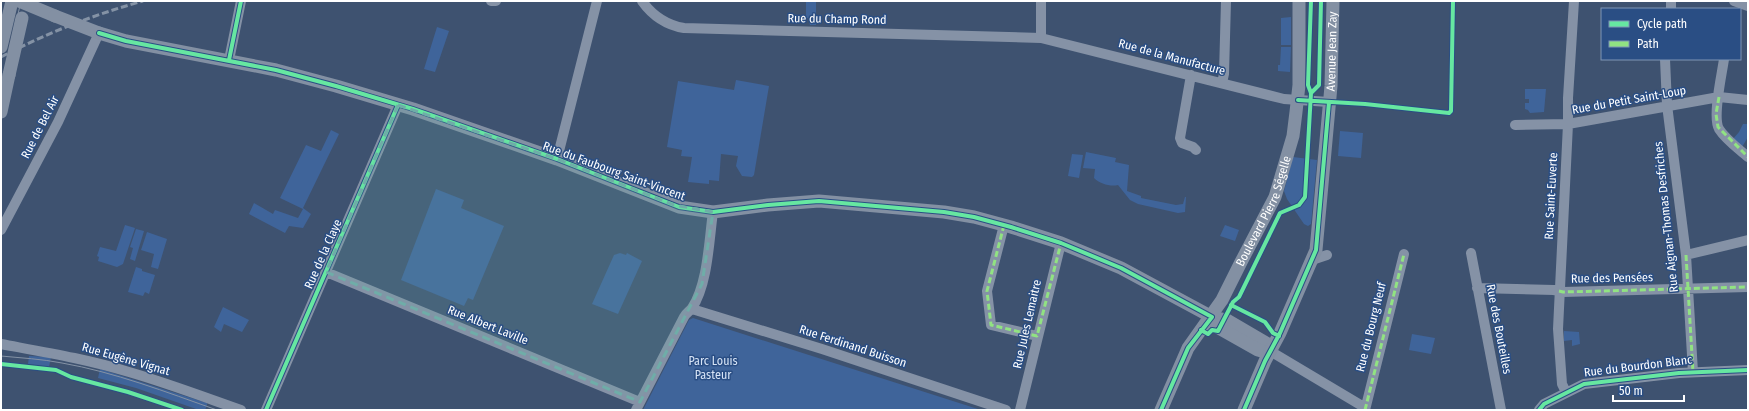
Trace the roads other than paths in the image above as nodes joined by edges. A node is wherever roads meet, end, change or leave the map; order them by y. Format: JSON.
{"nodes":[{"id":1,"x":12,"y":1,"type":"edge"},
{"id":2,"x":241,"y":1,"type":"edge"},
{"id":3,"x":251,"y":1,"type":"edge"},
{"id":4,"x":491,"y":1,"type":"edge"},
{"id":5,"x":496,"y":1,"type":"edge"},
{"id":6,"x":597,"y":1,"type":"edge"},
{"id":7,"x":642,"y":1,"type":"edge"},
{"id":8,"x":1041,"y":1,"type":"edge"},
{"id":9,"x":1226,"y":1,"type":"edge"},
{"id":10,"x":1299,"y":1,"type":"edge"},
{"id":11,"x":1333,"y":1,"type":"edge"},
{"id":12,"x":1574,"y":1,"type":"edge"},
{"id":13,"x":1733,"y":1,"type":"edge"},
{"id":14,"x":24,"y":2,"type":"edge"},
{"id":15,"x":42,"y":6,"type":"edge"},
{"id":16,"x":1748,"y":6,"type":"edge"},
{"id":17,"x":4,"y":21,"type":"edge"},
{"id":18,"x":99,"y":33,"type":"junction"},
{"id":19,"x":1041,"y":38,"type":"junction"},
{"id":20,"x":1,"y":47,"type":"edge"},
{"id":21,"x":229,"y":60,"type":"junction"},
{"id":22,"x":1665,"y":60,"type":"edge"},
{"id":23,"x":1724,"y":60,"type":"edge"},
{"id":24,"x":1191,"y":75,"type":"junction"},
{"id":25,"x":1222,"y":84,"type":"junction"},
{"id":26,"x":1719,"y":97,"type":"junction"},
{"id":27,"x":1748,"y":100,"type":"edge"},
{"id":28,"x":1329,"y":102,"type":"junction"},
{"id":29,"x":1294,"y":104,"type":"junction"},
{"id":30,"x":398,"y":105,"type":"junction"},
{"id":31,"x":1667,"y":105,"type":"junction"},
{"id":32,"x":1,"y":112,"type":"edge"},
{"id":33,"x":1568,"y":124,"type":"junction"},
{"id":34,"x":1515,"y":125,"type":"dead end"},
{"id":35,"x":1196,"y":150,"type":"dead end"},
{"id":36,"x":1748,"y":157,"type":"edge"},
{"id":37,"x":557,"y":159,"type":"junction"},
{"id":38,"x":713,"y":212,"type":"junction"},
{"id":39,"x":1004,"y":225,"type":"junction"},
{"id":40,"x":1,"y":230,"type":"edge"},
{"id":41,"x":1748,"y":240,"type":"edge"},
{"id":42,"x":1061,"y":243,"type":"junction"},
{"id":43,"x":1471,"y":253,"type":"dead end"},
{"id":44,"x":1404,"y":254,"type":"dead end"},
{"id":45,"x":1327,"y":255,"type":"dead end"},
{"id":46,"x":1686,"y":255,"type":"junction"},
{"id":47,"x":1312,"y":260,"type":"junction"},
{"id":48,"x":326,"y":272,"type":"junction"},
{"id":49,"x":1748,"y":287,"type":"edge"},
{"id":50,"x":1477,"y":288,"type":"junction"},
{"id":51,"x":1687,"y":289,"type":"junction"},
{"id":52,"x":1559,"y":291,"type":"junction"},
{"id":53,"x":692,"y":309,"type":"junction"},
{"id":54,"x":1212,"y":317,"type":"junction"},
{"id":55,"x":1037,"y":336,"type":"junction"},
{"id":56,"x":1,"y":344,"type":"edge"},
{"id":57,"x":1270,"y":351,"type":"junction"},
{"id":58,"x":1748,"y":370,"type":"edge"},
{"id":59,"x":1693,"y":372,"type":"junction"},
{"id":60,"x":1566,"y":392,"type":"junction"},
{"id":61,"x":638,"y":406,"type":"edge"},
{"id":62,"x":1364,"y":408,"type":"edge"},
{"id":63,"x":241,"y":410,"type":"edge"},
{"id":64,"x":266,"y":410,"type":"edge"},
{"id":65,"x":1006,"y":410,"type":"edge"},
{"id":66,"x":1020,"y":410,"type":"edge"},
{"id":67,"x":1161,"y":410,"type":"edge"},
{"id":68,"x":1244,"y":410,"type":"edge"},
{"id":69,"x":1501,"y":410,"type":"edge"},
{"id":70,"x":1539,"y":410,"type":"edge"}],
"edges":[{"from":1,"to":17,"type":"main road"},
{"from":2,"to":3,"type":"street"},
{"from":2,"to":21,"type":"street"},
{"from":4,"to":5,"type":"street"},
{"from":6,"to":37,"type":"street"},
{"from":7,"to":19,"type":"street","name":"Rue du Champ Rond"},
{"from":8,"to":19,"type":"street"},
{"from":9,"to":25,"type":"street"},
{"from":10,"to":29,"type":"main road"},
{"from":11,"to":28,"type":"main road","name":"Avenue Jean Zay"},
{"from":12,"to":33,"type":"street","name":"Rue Saint-Euverte"},
{"from":13,"to":16,"type":"street"},
{"from":14,"to":15,"type":"main road","name":"Rue du Faubourg Saint-Vincent"},
{"from":14,"to":32,"type":"main road","bridge":true},
{"from":15,"to":18,"type":"main road","name":"Rue du Faubourg Saint-Vincent","bridge":true},
{"from":17,"to":20,"type":"main road"},
{"from":18,"to":21,"type":"main road","name":"Rue du Faubourg Saint-Vincent"},
{"from":18,"to":40,"type":"street","name":"Rue de Bel Air"},
{"from":19,"to":24,"type":"street","name":"Rue de la Manufacture"},
{"from":21,"to":30,"type":"main road","name":"Rue du Faubourg Saint-Vincent"},
{"from":22,"to":31,"type":"street","name":"Rue Aignan-Thomas Desfriches"},
{"from":23,"to":26,"type":"street"},
{"from":24,"to":25,"type":"street","name":"Rue de la Manufacture"},
{"from":24,"to":35,"type":"street"},
{"from":25,"to":29,"type":"street","name":"Rue de la Manufacture"},
{"from":26,"to":27,"type":"street","name":"Rue du Petit Saint-Loup"},
{"from":26,"to":31,"type":"street","name":"Rue du Petit Saint-Loup"},
{"from":26,"to":36,"type":"street"},
{"from":28,"to":29,"type":"street","name":"Rue de la Manufacture"},
{"from":28,"to":47,"type":"main road"},
{"from":29,"to":54,"type":"main road","name":"Boulevard Pierre Ségelle"},
{"from":30,"to":37,"type":"main road","name":"Rue du Faubourg Saint-Vincent"},
{"from":30,"to":48,"type":"street","name":"Rue de la Claye"},
{"from":31,"to":33,"type":"street","name":"Rue du Petit Saint-Loup"},
{"from":31,"to":46,"type":"street","name":"Rue Aignan-Thomas Desfriches"},
{"from":33,"to":34,"type":"street","name":"Rue du Petit Saint-Loup"},
{"from":33,"to":52,"type":"street","name":"Rue Saint-Euverte"},
{"from":37,"to":38,"type":"main road","name":"Rue du Faubourg Saint-Vincent"},
{"from":38,"to":39,"type":"main road","name":"Rue du Faubourg Saint-Vincent"},
{"from":38,"to":53,"type":"street"},
{"from":39,"to":42,"type":"main road","name":"Rue du Faubourg Saint-Vincent"},
{"from":39,"to":55,"type":"street"},
{"from":41,"to":46,"type":"street"},
{"from":42,"to":54,"type":"main road","name":"Rue du Faubourg Saint-Vincent"},
{"from":42,"to":55,"type":"street","name":"Rue Jules Lemaitre"},
{"from":43,"to":50,"type":"street","name":"Rue des Bouteilles"},
{"from":44,"to":62,"type":"street","name":"Rue du Bourg Neuf"},
{"from":45,"to":47,"type":"street"},
{"from":46,"to":51,"type":"street","name":"Rue Aignan-Thomas Desfriches"},
{"from":47,"to":57,"type":"main road"},
{"from":48,"to":61,"type":"street","name":"Rue Albert Laville"},
{"from":48,"to":64,"type":"street","name":"Rue de la Claye"},
{"from":49,"to":51,"type":"street","name":"Rue des Pensées"},
{"from":50,"to":52,"type":"street","name":"Rue des Pensées"},
{"from":50,"to":69,"type":"street","name":"Rue des Bouteilles"},
{"from":51,"to":52,"type":"street","name":"Rue des Pensées"},
{"from":51,"to":59,"type":"street","name":"Rue Aignan-Thomas Desfriches"},
{"from":52,"to":60,"type":"street","name":"Rue Saint-Euverte"},
{"from":53,"to":61,"type":"street"},
{"from":53,"to":65,"type":"street","name":"Rue Ferdinand Buisson"},
{"from":54,"to":57,"type":"main road","name":"Rue du Faubourg Saint-Vincent"},
{"from":54,"to":67,"type":"main road","name":"Boulevard Pierre Ségelle"},
{"from":55,"to":66,"type":"street","name":"Rue Jules Lemaitre"},
{"from":56,"to":63,"type":"street","name":"Rue Eugène Vignat"},
{"from":57,"to":62,"type":"street"},
{"from":57,"to":68,"type":"main road"},
{"from":58,"to":59,"type":"street","name":"Rue du Bourdon Blanc"},
{"from":59,"to":60,"type":"street","name":"Rue du Bourdon Blanc"},
{"from":60,"to":70,"type":"street","name":"Rue du Bourdon Blanc"}]}
